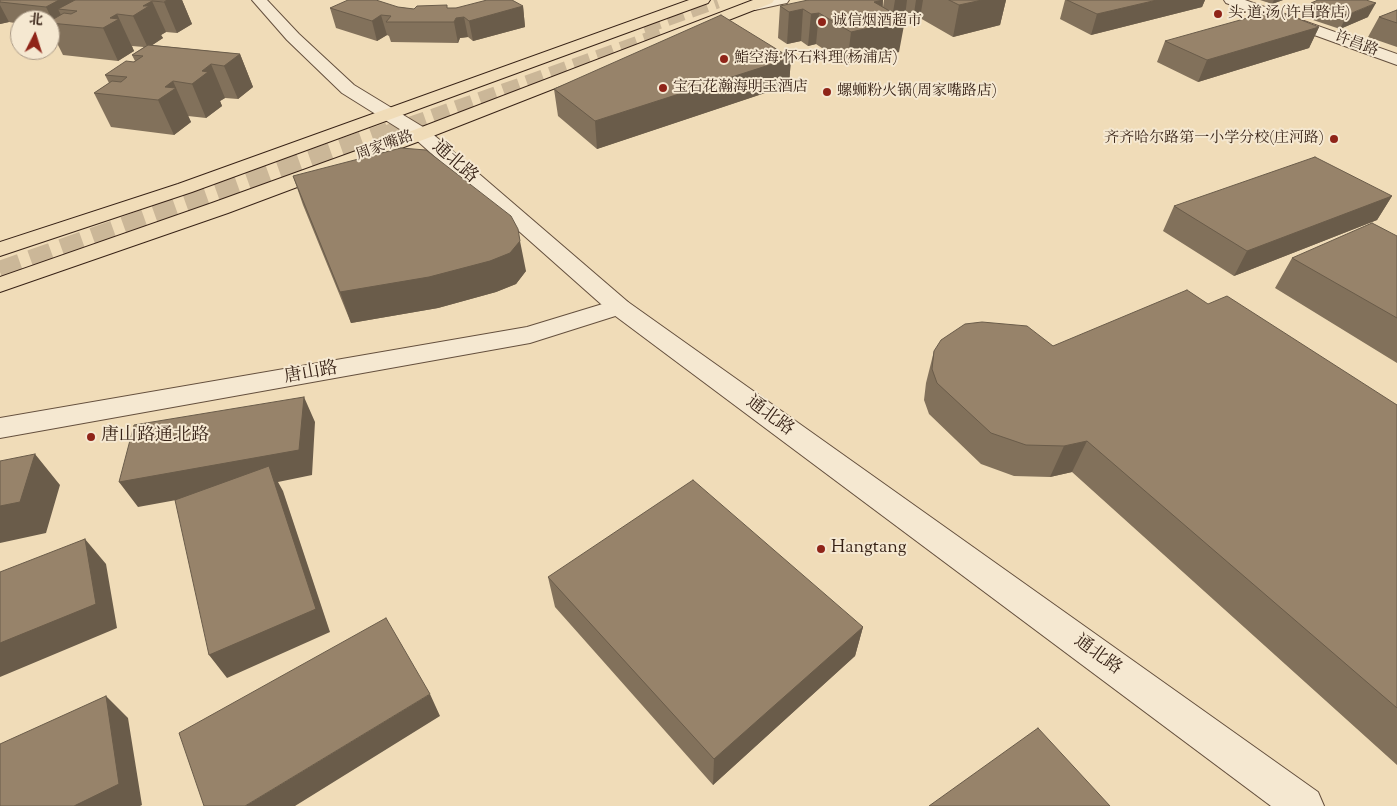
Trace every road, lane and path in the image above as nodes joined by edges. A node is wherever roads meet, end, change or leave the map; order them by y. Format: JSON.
{"nodes":[{"id":1,"x":259,"y":0,"type":"edge"},
{"id":2,"x":704,"y":0,"type":"edge"},
{"id":3,"x":782,"y":0,"type":"edge"},
{"id":4,"x":1230,"y":0,"type":"edge"},
{"id":5,"x":761,"y":2,"type":"edge"},
{"id":6,"x":1397,"y":60,"type":"edge"},
{"id":7,"x":391,"y":114,"type":"junction"},
{"id":8,"x":421,"y":134,"type":"junction"},
{"id":9,"x":0,"y":250,"type":"edge"},
{"id":10,"x":0,"y":286,"type":"edge"},
{"id":11,"x":619,"y":307,"type":"junction"},
{"id":12,"x":0,"y":428,"type":"edge"},
{"id":13,"x":1304,"y":806,"type":"edge"}],
"edges":[{"from":1,"to":7,"type":"street","name":"通北路"},
{"from":2,"to":7,"type":"main road","name":"周家嘴路"},
{"from":3,"to":5,"type":"street"},
{"from":4,"to":6,"type":"street","name":"许昌路"},
{"from":5,"to":8,"type":"main road","name":"周家嘴路"},
{"from":7,"to":8,"type":"street","name":"通北路"},
{"from":7,"to":9,"type":"main road","name":"周家嘴路"},
{"from":8,"to":10,"type":"main road","name":"周家嘴路"},
{"from":8,"to":11,"type":"street","name":"通北路"},
{"from":11,"to":12,"type":"street","name":"唐山路"},
{"from":11,"to":13,"type":"street","name":"通北路"}]}
